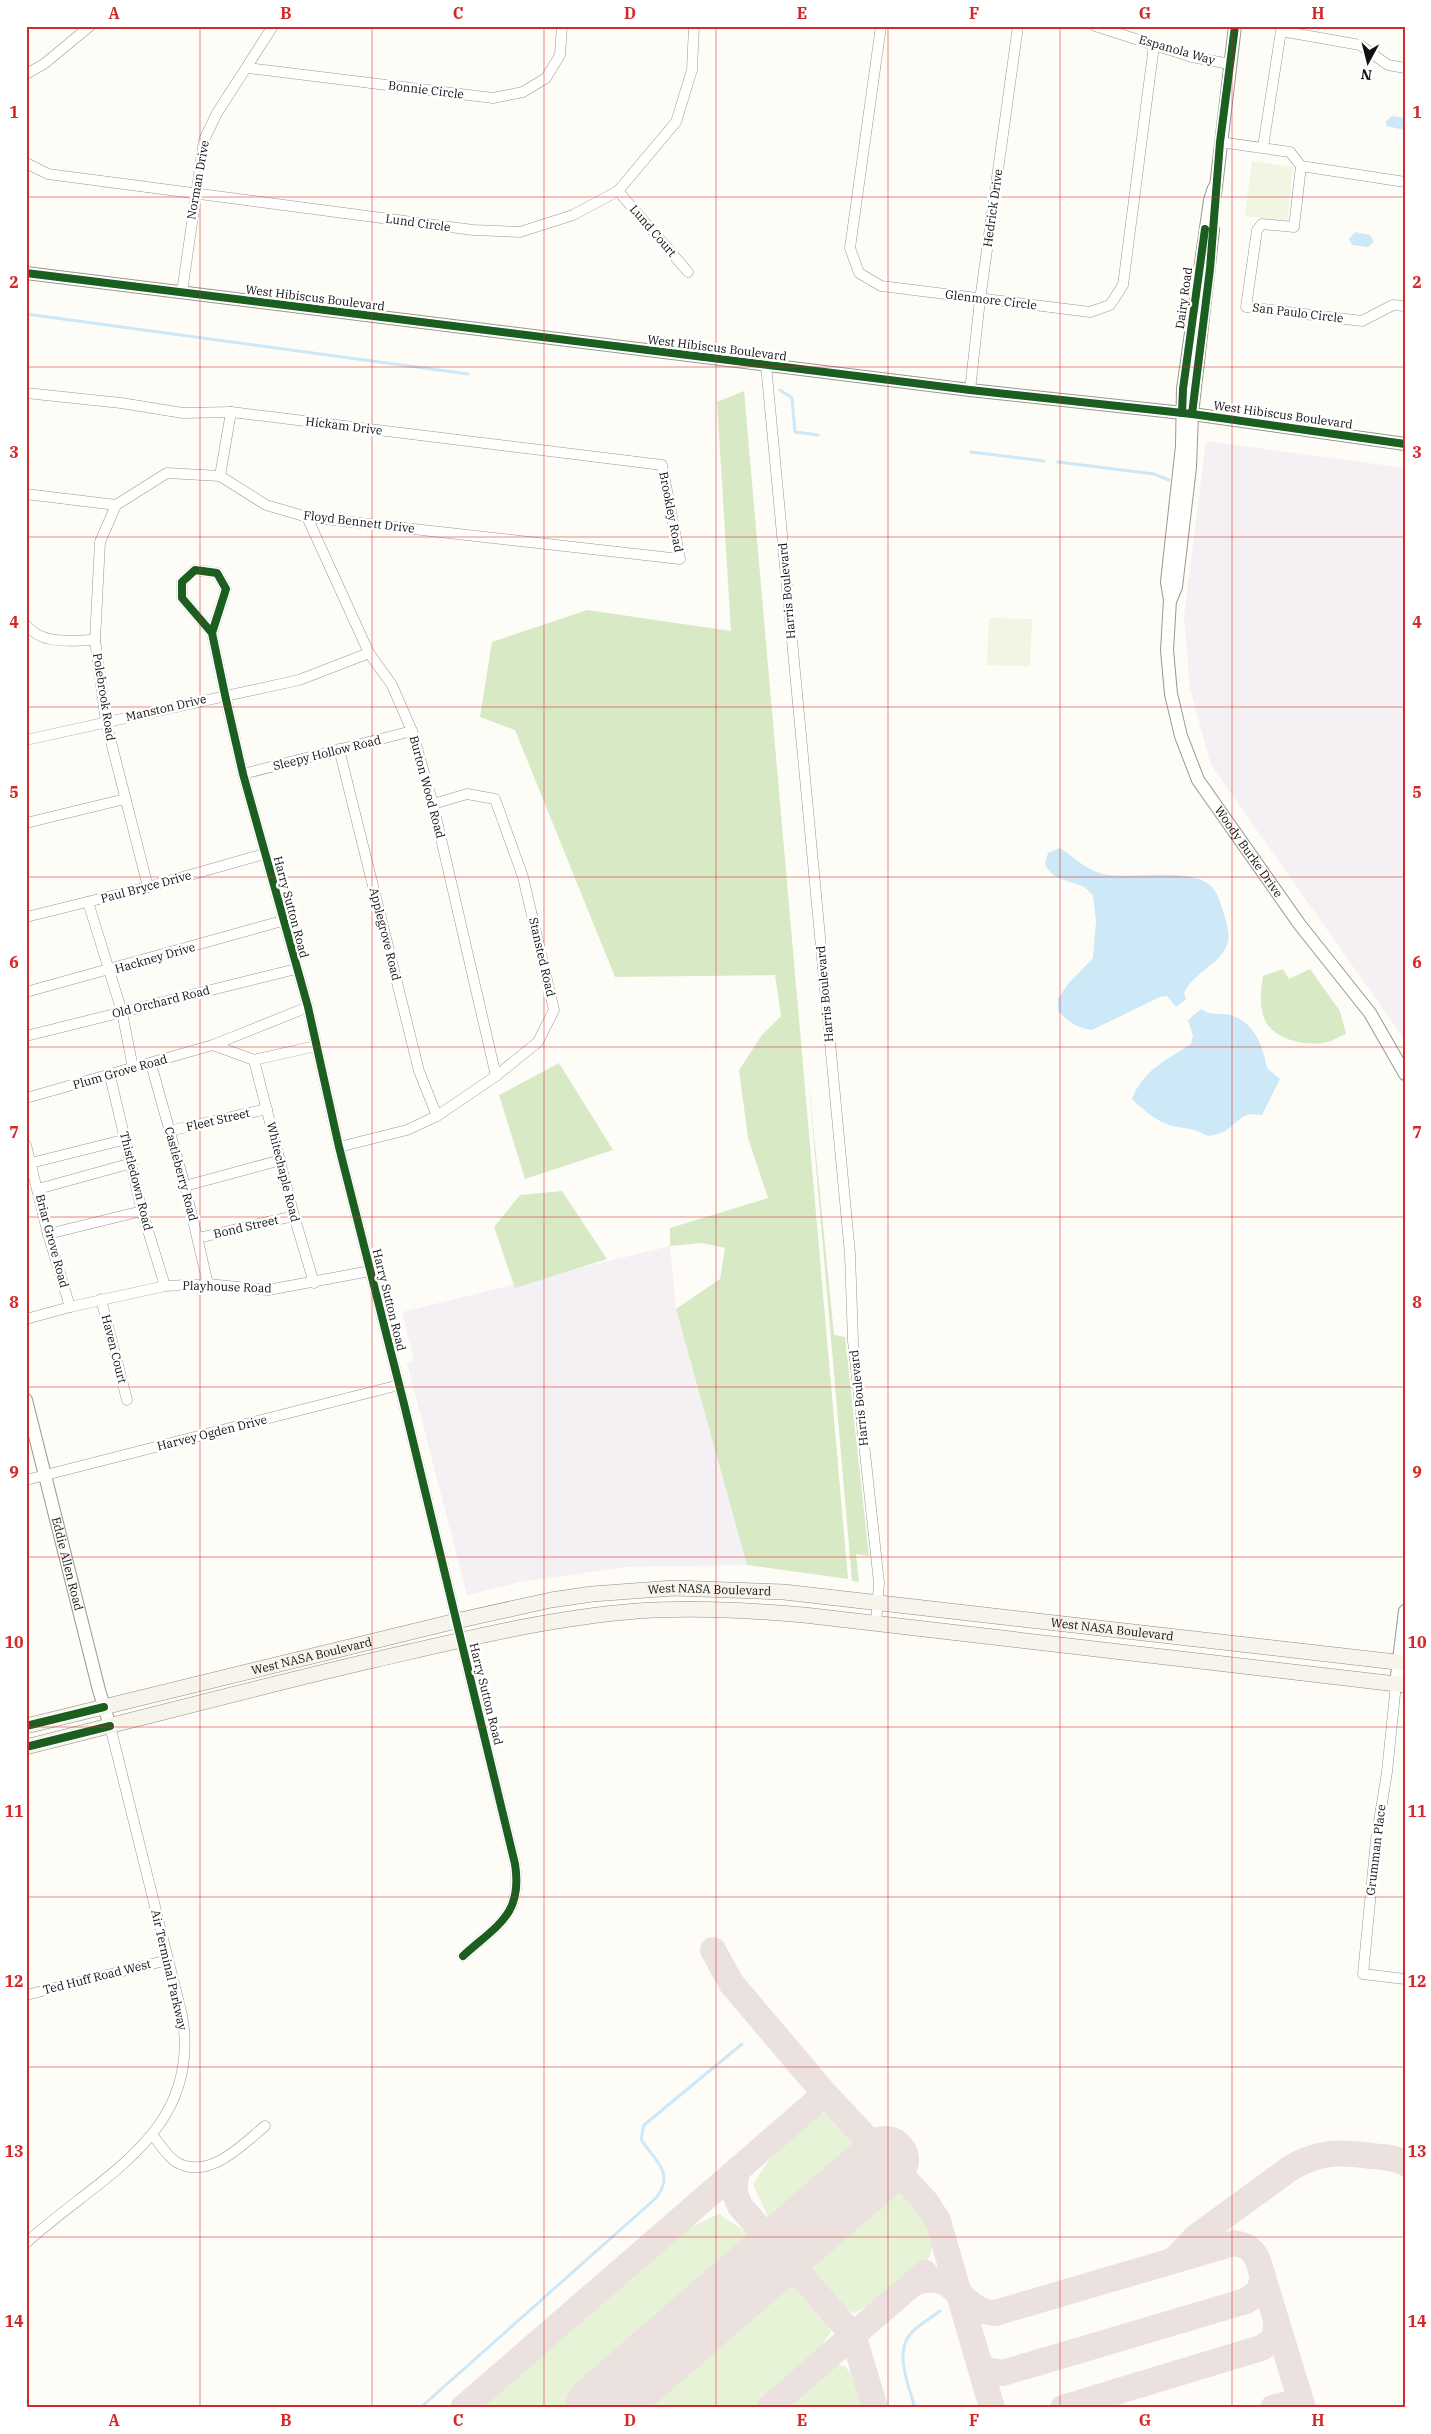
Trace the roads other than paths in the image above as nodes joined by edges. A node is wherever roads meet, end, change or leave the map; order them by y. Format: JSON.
{"nodes":[{"id":1,"x":90,"y":26,"type":"edge"},
{"id":2,"x":273,"y":26,"type":"edge"},
{"id":3,"x":562,"y":26,"type":"edge"},
{"id":4,"x":694,"y":26,"type":"edge"},
{"id":5,"x":881,"y":26,"type":"edge"},
{"id":6,"x":1018,"y":26,"type":"edge"},
{"id":7,"x":1095,"y":26,"type":"edge"},
{"id":8,"x":1235,"y":26,"type":"edge"},
{"id":9,"x":1154,"y":45,"type":"junction"},
{"id":10,"x":1230,"y":64,"type":"junction"},
{"id":11,"x":248,"y":68,"type":"junction"},
{"id":12,"x":1405,"y":68,"type":"edge"},
{"id":13,"x":26,"y":74,"type":"edge"},
{"id":14,"x":1220,"y":142,"type":"junction"},
{"id":15,"x":1263,"y":146,"type":"junction"},
{"id":16,"x":26,"y":163,"type":"edge"},
{"id":17,"x":1300,"y":166,"type":"junction"},
{"id":18,"x":1405,"y":182,"type":"edge"},
{"id":19,"x":618,"y":191,"type":"junction"},
{"id":20,"x":194,"y":193,"type":"junction"},
{"id":21,"x":688,"y":272,"type":"dead end"},
{"id":22,"x":26,"y":273,"type":"edge"},
{"id":23,"x":182,"y":292,"type":"junction"},
{"id":24,"x":980,"y":300,"type":"junction"},
{"id":25,"x":1405,"y":306,"type":"edge"},
{"id":26,"x":766,"y":365,"type":"junction"},
{"id":27,"x":970,"y":390,"type":"junction"},
{"id":28,"x":26,"y":392,"type":"edge"},
{"id":29,"x":231,"y":412,"type":"junction"},
{"id":30,"x":1187,"y":413,"type":"junction"},
{"id":31,"x":1405,"y":444,"type":"edge"},
{"id":32,"x":662,"y":466,"type":"joint"},
{"id":33,"x":220,"y":476,"type":"junction"},
{"id":34,"x":26,"y":494,"type":"edge"},
{"id":35,"x":116,"y":505,"type":"junction"},
{"id":36,"x":307,"y":518,"type":"junction"},
{"id":37,"x":680,"y":559,"type":"joint"},
{"id":38,"x":26,"y":625,"type":"edge"},
{"id":39,"x":212,"y":633,"type":"junction"},
{"id":40,"x":95,"y":640,"type":"junction"},
{"id":41,"x":369,"y":653,"type":"junction"},
{"id":42,"x":225,"y":695,"type":"junction"},
{"id":43,"x":106,"y":722,"type":"junction"},
{"id":44,"x":412,"y":731,"type":"junction"},
{"id":45,"x":26,"y":740,"type":"edge"},
{"id":46,"x":339,"y":749,"type":"junction"},
{"id":47,"x":243,"y":774,"type":"junction"},
{"id":48,"x":125,"y":799,"type":"junction"},
{"id":49,"x":433,"y":804,"type":"junction"},
{"id":50,"x":26,"y":823,"type":"edge"},
{"id":51,"x":264,"y":854,"type":"junction"},
{"id":52,"x":148,"y":887,"type":"junction"},
{"id":53,"x":88,"y":902,"type":"junction"},
{"id":54,"x":26,"y":917,"type":"edge"},
{"id":55,"x":282,"y":921,"type":"junction"},
{"id":56,"x":296,"y":969,"type":"junction"},
{"id":57,"x":109,"y":971,"type":"junction"},
{"id":58,"x":26,"y":992,"type":"edge"},
{"id":59,"x":308,"y":1007,"type":"junction"},
{"id":60,"x":122,"y":1012,"type":"junction"},
{"id":61,"x":26,"y":1036,"type":"edge"},
{"id":62,"x":213,"y":1045,"type":"junction"},
{"id":63,"x":316,"y":1046,"type":"junction"},
{"id":64,"x":254,"y":1060,"type":"junction"},
{"id":65,"x":151,"y":1064,"type":"junction"},
{"id":66,"x":133,"y":1068,"type":"junction"},
{"id":67,"x":1405,"y":1074,"type":"edge"},
{"id":68,"x":110,"y":1076,"type":"junction"},
{"id":69,"x":496,"y":1076,"type":"junction"},
{"id":70,"x":26,"y":1098,"type":"edge"},
{"id":71,"x":267,"y":1109,"type":"junction"},
{"id":72,"x":437,"y":1116,"type":"junction"},
{"id":73,"x":169,"y":1132,"type":"junction"},
{"id":74,"x":126,"y":1139,"type":"junction"},
{"id":75,"x":26,"y":1146,"type":"edge"},
{"id":76,"x":339,"y":1147,"type":"junction"},
{"id":77,"x":281,"y":1160,"type":"junction"},
{"id":78,"x":31,"y":1163,"type":"junction"},
{"id":79,"x":132,"y":1163,"type":"junction"},
{"id":80,"x":185,"y":1186,"type":"junction"},
{"id":81,"x":38,"y":1188,"type":"junction"},
{"id":82,"x":142,"y":1211,"type":"junction"},
{"id":83,"x":294,"y":1216,"type":"junction"},
{"id":84,"x":48,"y":1234,"type":"junction"},
{"id":85,"x":198,"y":1238,"type":"junction"},
{"id":86,"x":370,"y":1271,"type":"junction"},
{"id":87,"x":314,"y":1283,"type":"junction"},
{"id":88,"x":208,"y":1284,"type":"junction"},
{"id":89,"x":165,"y":1286,"type":"junction"},
{"id":90,"x":101,"y":1299,"type":"junction"},
{"id":91,"x":70,"y":1306,"type":"junction"},
{"id":92,"x":26,"y":1319,"type":"edge"},
{"id":93,"x":399,"y":1386,"type":"junction"},
{"id":94,"x":26,"y":1400,"type":"edge"},
{"id":95,"x":127,"y":1400,"type":"dead end"},
{"id":96,"x":29,"y":1423,"type":"edge"},
{"id":97,"x":43,"y":1474,"type":"junction"},
{"id":98,"x":26,"y":1480,"type":"edge"},
{"id":99,"x":879,"y":1603,"type":"junction"},
{"id":100,"x":1405,"y":1612,"type":"edge"},
{"id":101,"x":456,"y":1620,"type":"junction"},
{"id":102,"x":1040,"y":1622,"type":"junction"},
{"id":103,"x":876,"y":1624,"type":"junction"},
{"id":104,"x":462,"y":1640,"type":"junction"},
{"id":105,"x":1037,"y":1643,"type":"junction"},
{"id":106,"x":1402,"y":1663,"type":"edge"},
{"id":107,"x":1401,"y":1684,"type":"edge"},
{"id":108,"x":104,"y":1707,"type":"junction"},
{"id":109,"x":26,"y":1726,"type":"edge"},
{"id":110,"x":110,"y":1726,"type":"junction"},
{"id":111,"x":26,"y":1747,"type":"edge"},
{"id":112,"x":463,"y":1956,"type":"dead end"},
{"id":113,"x":168,"y":1960,"type":"junction"},
{"id":114,"x":1405,"y":1979,"type":"edge"},
{"id":115,"x":26,"y":1995,"type":"edge"},
{"id":116,"x":265,"y":2126,"type":"dead end"},
{"id":117,"x":152,"y":2136,"type":"junction"},
{"id":118,"x":26,"y":2243,"type":"edge"}],
"edges":[{"from":1,"to":13,"type":"street"},
{"from":2,"to":11,"type":"street","name":"Norman Drive"},
{"from":3,"to":11,"type":"street","name":"Bonnie Circle"},
{"from":4,"to":19,"type":"street","name":"Lund Circle"},
{"from":5,"to":24,"type":"street","name":"Glenmore Circle"},
{"from":6,"to":24,"type":"street","name":"Hedrick Drive"},
{"from":7,"to":9,"type":"street","name":"Espanola Way"},
{"from":8,"to":10,"type":"street","name":"Dairy Road"},
{"from":9,"to":10,"type":"street","name":"Espanola Way"},
{"from":9,"to":24,"type":"street","name":"Glenmore Circle"},
{"from":10,"to":14,"type":"street","name":"Dairy Road"},
{"from":11,"to":20,"type":"street","name":"Norman Drive"},
{"from":12,"to":15,"type":"street"},
{"from":14,"to":15,"type":"street"},
{"from":14,"to":30,"type":"street","name":"Dairy Road"},
{"from":15,"to":17,"type":"street"},
{"from":16,"to":20,"type":"street","name":"Lund Circle"},
{"from":17,"to":18,"type":"street"},
{"from":17,"to":25,"type":"street","name":"San Paulo Circle"},
{"from":19,"to":20,"type":"street","name":"Lund Circle"},
{"from":19,"to":21,"type":"street","name":"Lund Court"},
{"from":20,"to":23,"type":"street","name":"Norman Drive"},
{"from":22,"to":23,"type":"street","name":"West Hibiscus Boulevard"},
{"from":23,"to":26,"type":"street","name":"West Hibiscus Boulevard"},
{"from":24,"to":27,"type":"street","name":"Hedrick Drive"},
{"from":26,"to":27,"type":"street","name":"West Hibiscus Boulevard"},
{"from":26,"to":99,"type":"street","name":"Harris Boulevard"},
{"from":27,"to":30,"type":"street","name":"West Hibiscus Boulevard"},
{"from":28,"to":29,"type":"street","name":"Hickam Drive"},
{"from":29,"to":32,"type":"street","name":"Hickam Drive"},
{"from":29,"to":33,"type":"street"},
{"from":30,"to":31,"type":"street","name":"West Hibiscus Boulevard"},
{"from":30,"to":67,"type":"street","name":"Woody Burke Drive"},
{"from":32,"to":37,"type":"street","name":"Brookley Road"},
{"from":33,"to":35,"type":"street","name":"Floyd Bennett Drive"},
{"from":33,"to":36,"type":"street","name":"Floyd Bennett Drive"},
{"from":34,"to":35,"type":"street"},
{"from":35,"to":40,"type":"street","name":"Polebrook Road"},
{"from":36,"to":37,"type":"street","name":"Floyd Bennett Drive"},
{"from":36,"to":41,"type":"street","name":"Burton Wood Road"},
{"from":38,"to":40,"type":"street"},
{"from":39,"to":39,"type":"street","name":"Harry Sutton Road"},
{"from":39,"to":42,"type":"street","name":"Harry Sutton Road"},
{"from":40,"to":43,"type":"street","name":"Polebrook Road"},
{"from":41,"to":42,"type":"street","name":"Manston Drive"},
{"from":41,"to":44,"type":"street","name":"Burton Wood Road"},
{"from":42,"to":43,"type":"street","name":"Manston Drive"},
{"from":42,"to":47,"type":"street","name":"Harry Sutton Road"},
{"from":43,"to":45,"type":"street","name":"Manston Drive"},
{"from":43,"to":48,"type":"street","name":"Polebrook Road"},
{"from":44,"to":46,"type":"street","name":"Sleepy Hollow Road"},
{"from":44,"to":49,"type":"street","name":"Burton Wood Road"},
{"from":46,"to":47,"type":"street","name":"Sleepy Hollow Road"},
{"from":46,"to":72,"type":"street","name":"Applegrove Road"},
{"from":47,"to":51,"type":"street","name":"Harry Sutton Road"},
{"from":48,"to":50,"type":"street"},
{"from":48,"to":52,"type":"street","name":"Polebrook Road"},
{"from":49,"to":69,"type":"street","name":"Burton Wood Road"},
{"from":49,"to":69,"type":"street","name":"Stansted Road"},
{"from":51,"to":52,"type":"street","name":"Paul Bryce Drive"},
{"from":51,"to":55,"type":"street","name":"Harry Sutton Road"},
{"from":52,"to":53,"type":"street","name":"Paul Bryce Drive"},
{"from":53,"to":54,"type":"street","name":"Paul Bryce Drive"},
{"from":53,"to":57,"type":"street"},
{"from":55,"to":56,"type":"street","name":"Harry Sutton Road"},
{"from":55,"to":57,"type":"street","name":"Hackney Drive"},
{"from":56,"to":59,"type":"street","name":"Harry Sutton Road"},
{"from":56,"to":60,"type":"street","name":"Old Orchard Road"},
{"from":57,"to":58,"type":"street","name":"Hackney Drive"},
{"from":57,"to":60,"type":"street"},
{"from":59,"to":62,"type":"street","name":"Plum Grove Road"},
{"from":59,"to":63,"type":"street","name":"Harry Sutton Road"},
{"from":60,"to":61,"type":"street","name":"Old Orchard Road"},
{"from":60,"to":66,"type":"street"},
{"from":62,"to":64,"type":"street"},
{"from":62,"to":65,"type":"street","name":"Plum Grove Road"},
{"from":63,"to":64,"type":"street"},
{"from":63,"to":76,"type":"street","name":"Harry Sutton Road"},
{"from":64,"to":71,"type":"street","name":"Whitechaple Road"},
{"from":65,"to":66,"type":"street","name":"Plum Grove Road"},
{"from":65,"to":73,"type":"street","name":"Castleberry Road"},
{"from":66,"to":68,"type":"street","name":"Plum Grove Road"},
{"from":68,"to":70,"type":"street","name":"Plum Grove Road"},
{"from":68,"to":74,"type":"street","name":"Thistledown Road"},
{"from":69,"to":72,"type":"street","name":"Stansted Road"},
{"from":71,"to":73,"type":"street","name":"Fleet Street"},
{"from":71,"to":77,"type":"street","name":"Whitechaple Road"},
{"from":72,"to":76,"type":"street","name":"Stansted Road"},
{"from":73,"to":80,"type":"street","name":"Castleberry Road"},
{"from":74,"to":78,"type":"street"},
{"from":74,"to":79,"type":"street","name":"Thistledown Road"},
{"from":75,"to":78,"type":"street","name":"Briar Grove Road"},
{"from":76,"to":86,"type":"street","name":"Harry Sutton Road"},
{"from":77,"to":80,"type":"street"},
{"from":77,"to":83,"type":"street","name":"Whitechaple Road"},
{"from":78,"to":81,"type":"street","name":"Briar Grove Road"},
{"from":79,"to":81,"type":"street"},
{"from":79,"to":82,"type":"street","name":"Thistledown Road"},
{"from":80,"to":85,"type":"street","name":"Castleberry Road"},
{"from":81,"to":84,"type":"street","name":"Briar Grove Road"},
{"from":82,"to":84,"type":"street"},
{"from":82,"to":89,"type":"street","name":"Thistledown Road"},
{"from":83,"to":85,"type":"street","name":"Bond Street"},
{"from":83,"to":87,"type":"street","name":"Whitechaple Road"},
{"from":84,"to":91,"type":"street","name":"Briar Grove Road"},
{"from":85,"to":88,"type":"street","name":"Castleberry Road"},
{"from":86,"to":87,"type":"street","name":"Playhouse Road"},
{"from":86,"to":93,"type":"street","name":"Harry Sutton Road"},
{"from":87,"to":88,"type":"street","name":"Playhouse Road"},
{"from":88,"to":89,"type":"street","name":"Playhouse Road"},
{"from":89,"to":90,"type":"street","name":"Playhouse Road"},
{"from":90,"to":91,"type":"street","name":"Playhouse Road"},
{"from":90,"to":95,"type":"street","name":"Haven Court"},
{"from":91,"to":92,"type":"street","name":"Playhouse Road"},
{"from":93,"to":97,"type":"street","name":"Harvey Ogden Drive"},
{"from":93,"to":101,"type":"street","name":"Harry Sutton Road"},
{"from":94,"to":96,"type":"street","name":"Eddie Allen Road"},
{"from":96,"to":97,"type":"street","name":"Eddie Allen Road"},
{"from":97,"to":98,"type":"street","name":"Harvey Ogden Drive"},
{"from":97,"to":108,"type":"street","name":"Eddie Allen Road"},
{"from":99,"to":101,"type":"main road","name":"West NASA Boulevard"},
{"from":99,"to":102,"type":"main road","name":"West NASA Boulevard"},
{"from":99,"to":103,"type":"street","name":"Harris Boulevard"},
{"from":100,"to":106,"type":"street"},
{"from":101,"to":104,"type":"street","name":"Harry Sutton Road"},
{"from":101,"to":108,"type":"main road","name":"West NASA Boulevard"},
{"from":102,"to":105,"type":"main road"},
{"from":102,"to":106,"type":"main road","name":"West NASA Boulevard"},
{"from":103,"to":104,"type":"main road","name":"West NASA Boulevard"},
{"from":103,"to":105,"type":"main road","name":"West NASA Boulevard"},
{"from":104,"to":110,"type":"main road","name":"West NASA Boulevard"},
{"from":104,"to":112,"type":"street","name":"Harry Sutton Road"},
{"from":105,"to":107,"type":"main road","name":"West NASA Boulevard"},
{"from":106,"to":107,"type":"street"},
{"from":107,"to":114,"type":"street","name":"Grumman Place"},
{"from":108,"to":109,"type":"main road","name":"West NASA Boulevard"},
{"from":108,"to":110,"type":"street","name":"Eddie Allen Road"},
{"from":110,"to":111,"type":"main road","name":"West NASA Boulevard"},
{"from":110,"to":113,"type":"street","name":"Air Terminal Parkway"},
{"from":113,"to":115,"type":"street","name":"Ted Huff Road West"},
{"from":113,"to":117,"type":"street","name":"Air Terminal Parkway"},
{"from":116,"to":117,"type":"street"},
{"from":117,"to":118,"type":"street","name":"Air Terminal Parkway"}]}
